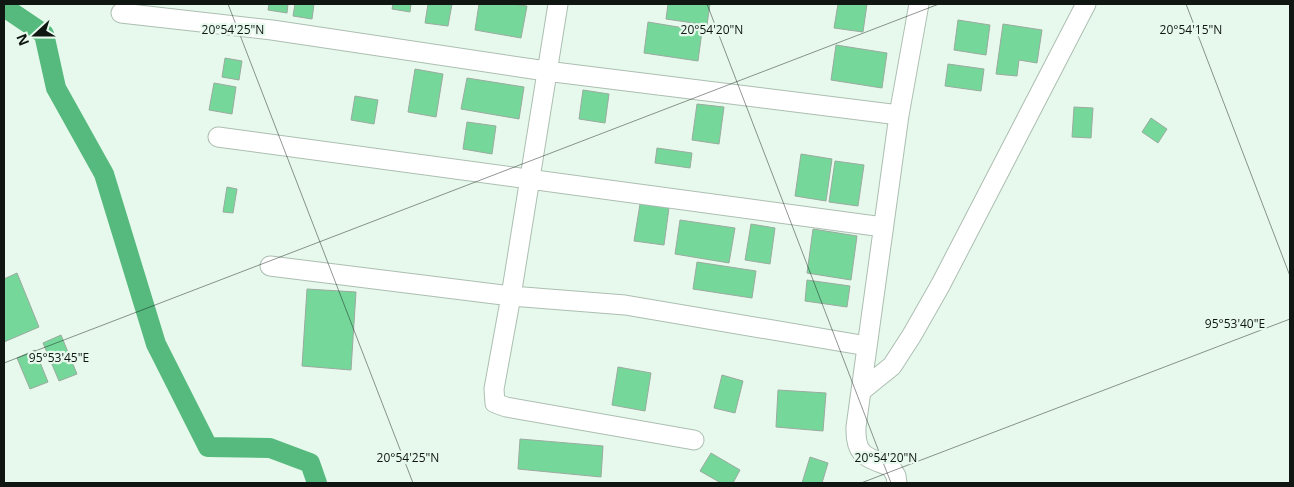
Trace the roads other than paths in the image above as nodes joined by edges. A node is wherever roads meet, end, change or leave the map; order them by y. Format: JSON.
{"nodes":[{"id":1,"x":558,"y":4,"type":"edge"},
{"id":2,"x":919,"y":4,"type":"edge"},
{"id":3,"x":1086,"y":4,"type":"edge"},
{"id":4,"x":121,"y":13,"type":"dead end"},
{"id":5,"x":546,"y":71,"type":"junction"},
{"id":6,"x":899,"y":115,"type":"junction"},
{"id":7,"x":218,"y":137,"type":"dead end"},
{"id":8,"x":529,"y":178,"type":"junction"},
{"id":9,"x":883,"y":227,"type":"junction"},
{"id":10,"x":270,"y":266,"type":"dead end"},
{"id":11,"x":511,"y":296,"type":"junction"},
{"id":12,"x":867,"y":346,"type":"junction"},
{"id":13,"x":861,"y":391,"type":"junction"},
{"id":14,"x":694,"y":440,"type":"dead end"},
{"id":15,"x":896,"y":483,"type":"edge"}],
"edges":[{"from":1,"to":5,"type":"street"},
{"from":2,"to":6,"type":"street"},
{"from":3,"to":13,"type":"street"},
{"from":4,"to":5,"type":"street"},
{"from":5,"to":6,"type":"street"},
{"from":5,"to":8,"type":"street"},
{"from":6,"to":9,"type":"street"},
{"from":7,"to":8,"type":"street"},
{"from":8,"to":9,"type":"street"},
{"from":8,"to":11,"type":"street"},
{"from":9,"to":12,"type":"street"},
{"from":10,"to":11,"type":"street"},
{"from":11,"to":12,"type":"street"},
{"from":11,"to":14,"type":"street"},
{"from":12,"to":13,"type":"street"},
{"from":13,"to":15,"type":"street"}]}
